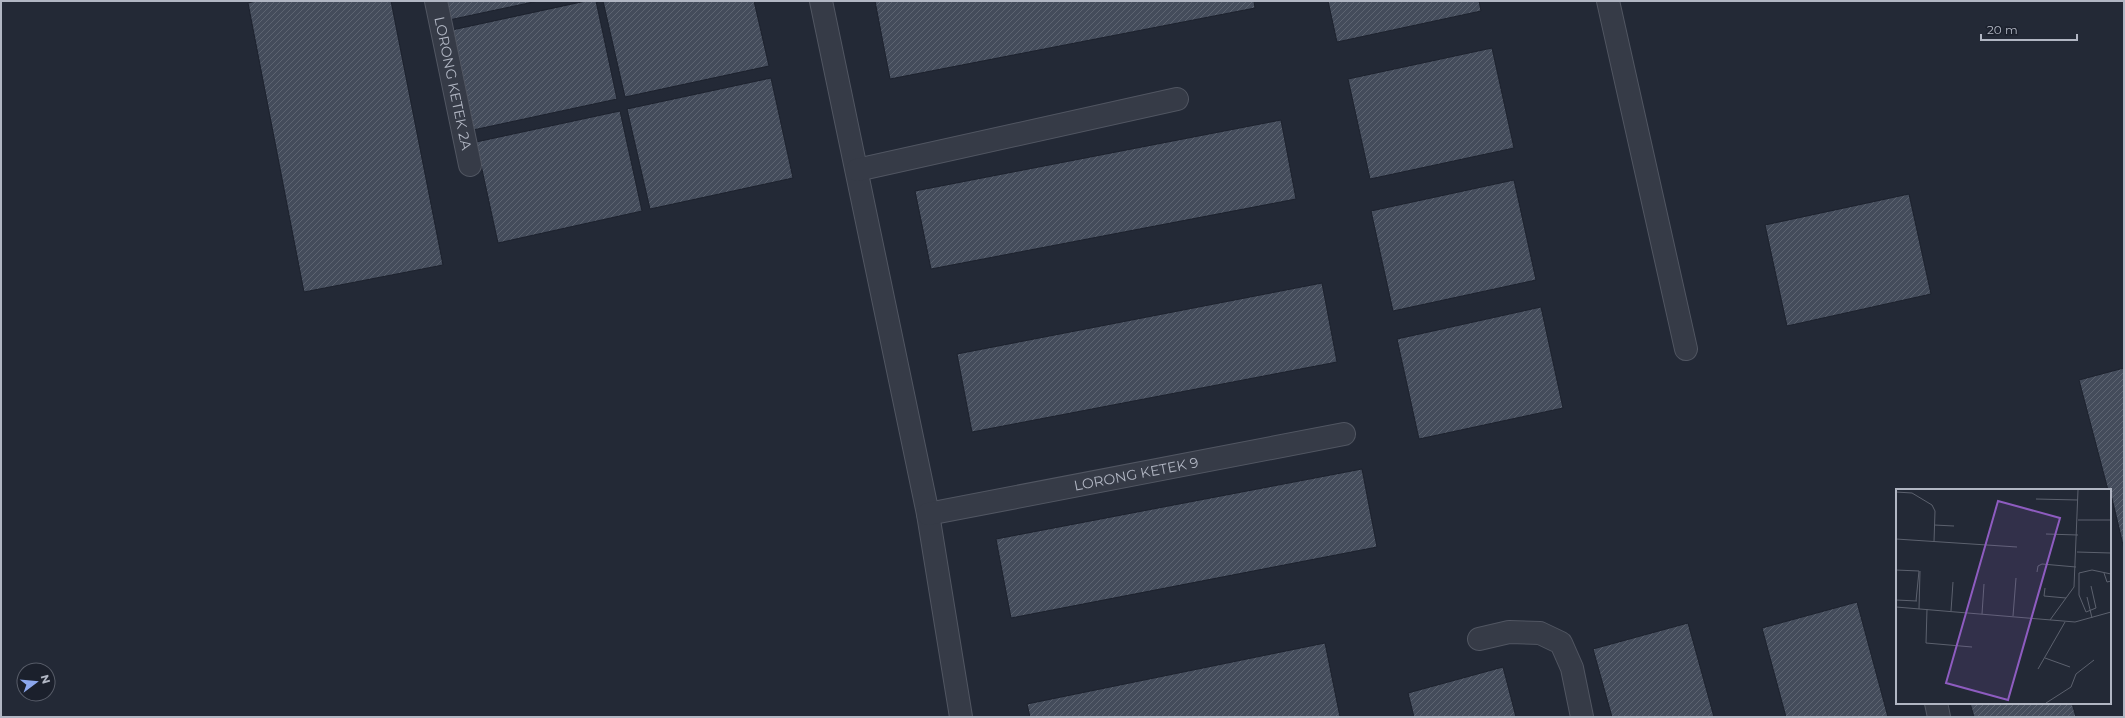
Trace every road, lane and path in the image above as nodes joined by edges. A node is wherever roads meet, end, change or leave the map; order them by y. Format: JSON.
{"nodes":[{"id":1,"x":436,"y":1,"type":"edge"},
{"id":2,"x":821,"y":1,"type":"edge"},
{"id":3,"x":1608,"y":1,"type":"edge"},
{"id":4,"x":1177,"y":99,"type":"dead end"},
{"id":5,"x":470,"y":165,"type":"dead end"},
{"id":6,"x":857,"y":170,"type":"junction"},
{"id":7,"x":1686,"y":348,"type":"dead end"},
{"id":8,"x":1344,"y":434,"type":"dead end"},
{"id":9,"x":928,"y":514,"type":"junction"},
{"id":10,"x":1479,"y":639,"type":"dead end"},
{"id":11,"x":1936,"y":704,"type":"edge"},
{"id":12,"x":961,"y":717,"type":"edge"},
{"id":13,"x":1582,"y":717,"type":"edge"},
{"id":14,"x":1939,"y":717,"type":"edge"}],
"edges":[{"from":1,"to":5,"type":"street","name":"LORONG KETEK 2A"},
{"from":2,"to":6,"type":"street"},
{"from":3,"to":7,"type":"street"},
{"from":4,"to":6,"type":"street"},
{"from":6,"to":9,"type":"street"},
{"from":8,"to":9,"type":"street","name":"LORONG KETEK 9"},
{"from":9,"to":12,"type":"street"},
{"from":10,"to":13,"type":"street"},
{"from":11,"to":14,"type":"street"}]}
